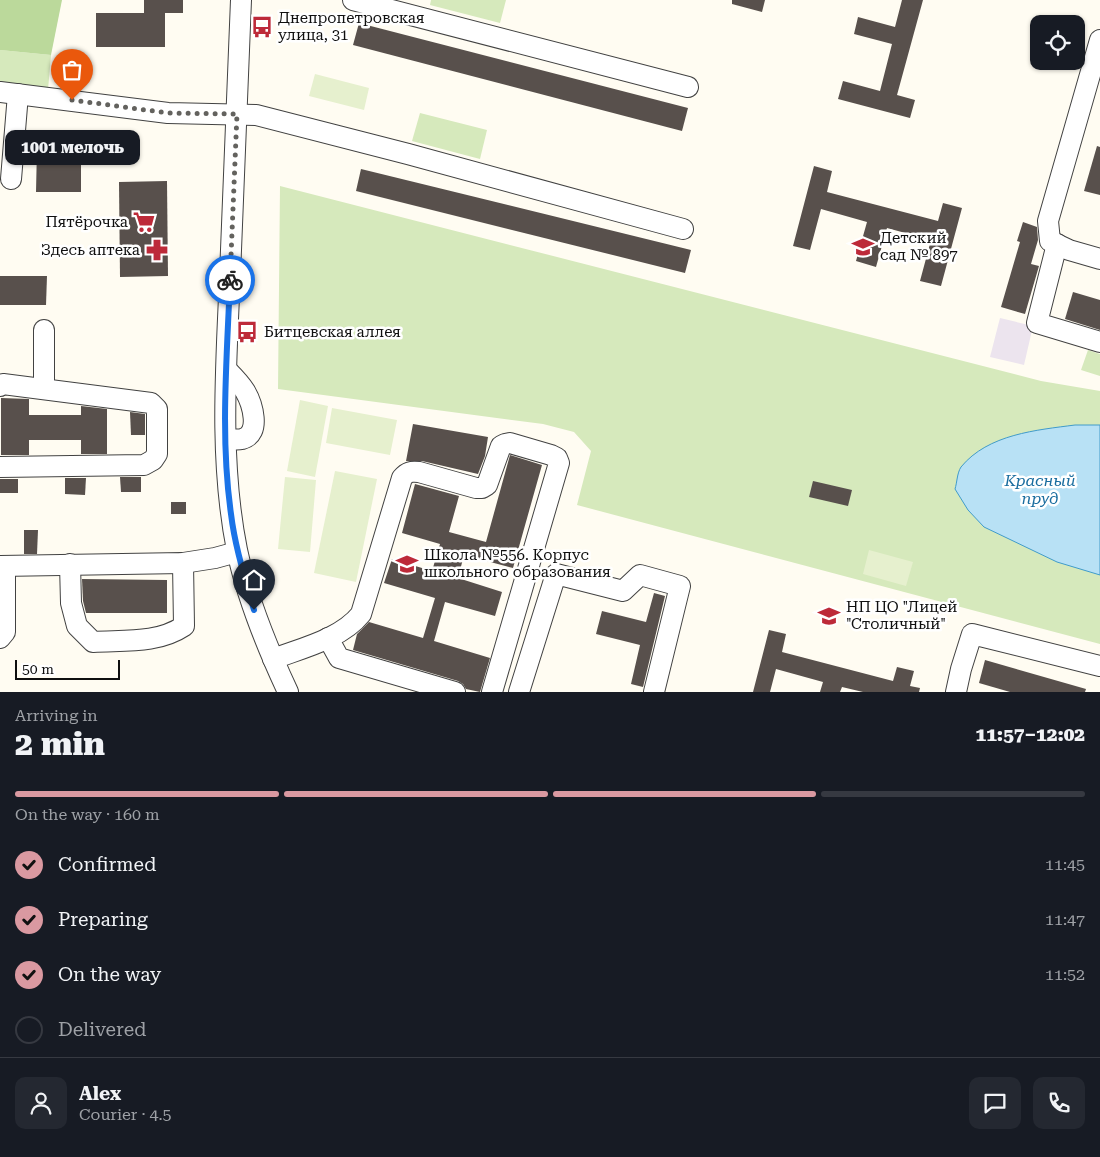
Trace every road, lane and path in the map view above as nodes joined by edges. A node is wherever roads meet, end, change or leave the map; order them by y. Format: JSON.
{"nodes":[{"id":1,"x":241,"y":0,"type":"edge"},
{"id":2,"x":353,"y":0,"type":"edge"},
{"id":3,"x":1100,"y":40,"type":"edge"},
{"id":4,"x":688,"y":87,"type":"dead end"},
{"id":5,"x":9,"y":93,"type":"edge"},
{"id":6,"x":237,"y":114,"type":"junction"},
{"id":7,"x":11,"y":179,"type":"dead end"},
{"id":8,"x":683,"y":229,"type":"dead end"},
{"id":9,"x":1057,"y":244,"type":"junction"},
{"id":10,"x":1100,"y":259,"type":"edge"},
{"id":11,"x":44,"y":330,"type":"dead end"},
{"id":12,"x":1100,"y":342,"type":"edge"},
{"id":13,"x":227,"y":370,"type":"junction"},
{"id":14,"x":0,"y":386,"type":"edge"},
{"id":15,"x":44,"y":389,"type":"junction"},
{"id":16,"x":226,"y":439,"type":"junction"},
{"id":17,"x":0,"y":467,"type":"edge"},
{"id":18,"x":238,"y":552,"type":"junction"},
{"id":19,"x":183,"y":563,"type":"junction"},
{"id":20,"x":70,"y":564,"type":"junction"},
{"id":21,"x":2,"y":566,"type":"edge"},
{"id":22,"x":523,"y":587,"type":"junction"},
{"id":23,"x":549,"y":595,"type":"junction"},
{"id":24,"x":0,"y":638,"type":"edge"},
{"id":25,"x":328,"y":638,"type":"junction"},
{"id":26,"x":273,"y":658,"type":"junction"},
{"id":27,"x":1100,"y":666,"type":"edge"},
{"id":28,"x":288,"y":692,"type":"edge"},
{"id":29,"x":454,"y":692,"type":"edge"},
{"id":30,"x":492,"y":692,"type":"edge"},
{"id":31,"x":519,"y":692,"type":"edge"},
{"id":32,"x":654,"y":692,"type":"edge"},
{"id":33,"x":956,"y":692,"type":"edge"}],
"edges":[{"from":1,"to":6,"type":"street"},
{"from":2,"to":4,"type":"street"},
{"from":3,"to":9,"type":"street"},
{"from":5,"to":6,"type":"street"},
{"from":5,"to":7,"type":"street"},
{"from":6,"to":8,"type":"street"},
{"from":6,"to":13,"type":"street"},
{"from":9,"to":10,"type":"street"},
{"from":9,"to":12,"type":"street"},
{"from":11,"to":15,"type":"street"},
{"from":13,"to":16,"type":"street"},
{"from":13,"to":16,"type":"street"},
{"from":14,"to":15,"type":"street"},
{"from":15,"to":17,"type":"street"},
{"from":16,"to":18,"type":"street"},
{"from":18,"to":19,"type":"street"},
{"from":18,"to":26,"type":"street"},
{"from":19,"to":20,"type":"street"},
{"from":19,"to":20,"type":"street"},
{"from":20,"to":21,"type":"street"},
{"from":21,"to":24,"type":"street"},
{"from":22,"to":23,"type":"street"},
{"from":22,"to":25,"type":"street"},
{"from":22,"to":30,"type":"street"},
{"from":23,"to":31,"type":"street"},
{"from":23,"to":32,"type":"street"},
{"from":25,"to":26,"type":"street"},
{"from":25,"to":29,"type":"street"},
{"from":26,"to":28,"type":"street"},
{"from":27,"to":33,"type":"street"}]}
